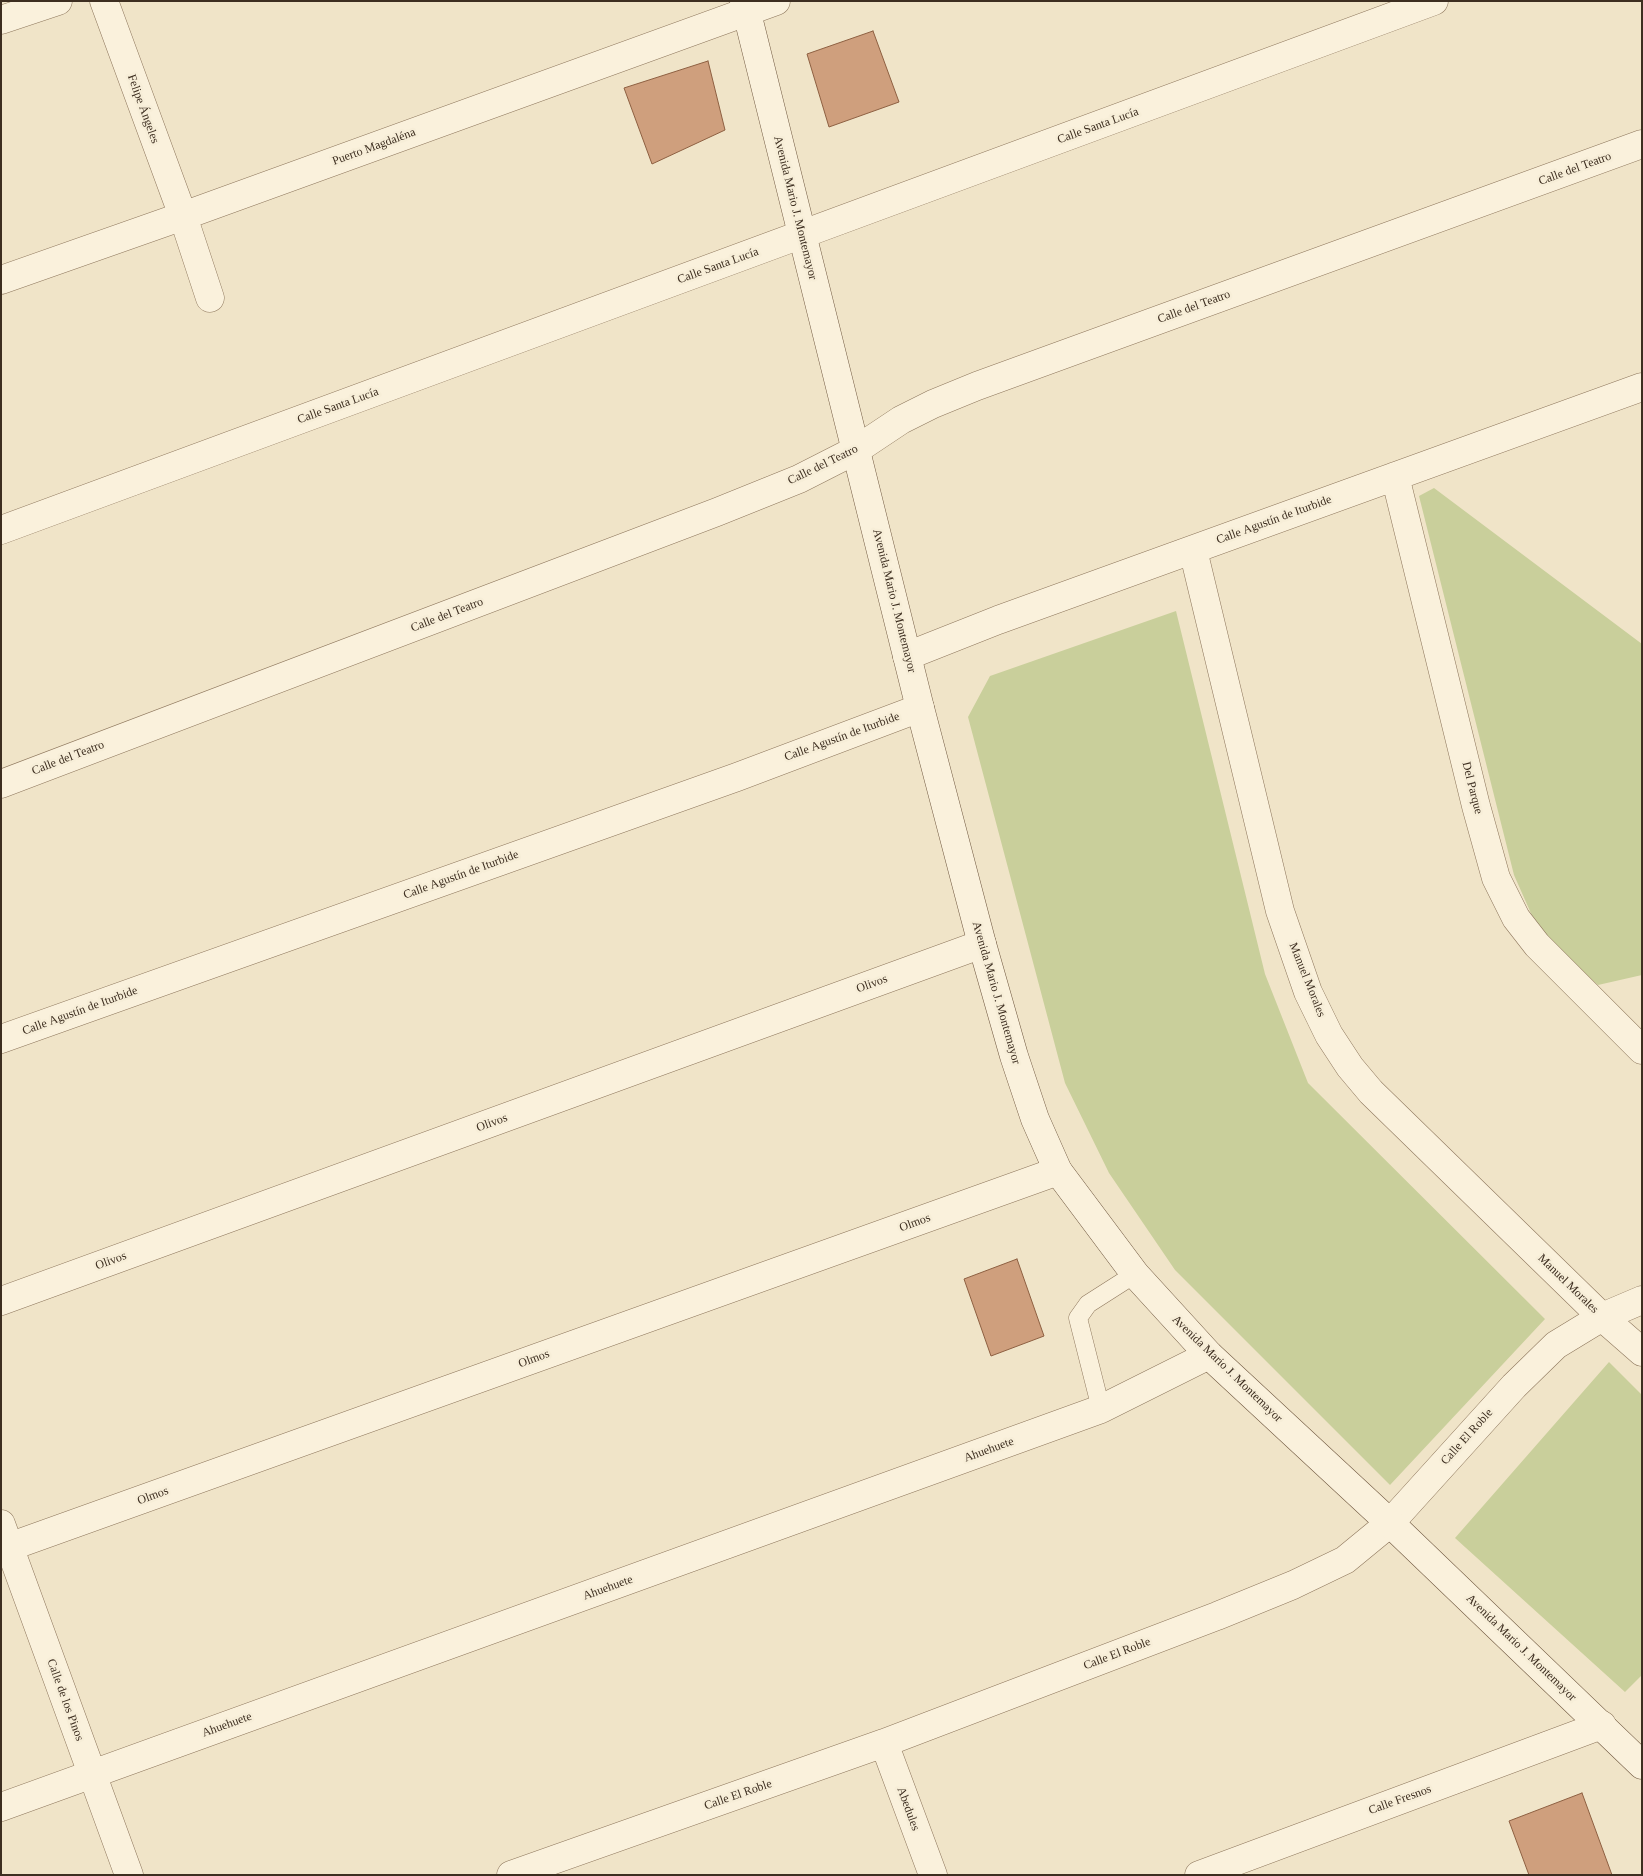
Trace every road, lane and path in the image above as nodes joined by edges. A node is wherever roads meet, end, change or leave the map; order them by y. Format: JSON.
{"nodes":[{"id":1,"x":58,"y":1,"type":"edge"},
{"id":2,"x":104,"y":1,"type":"edge"},
{"id":3,"x":776,"y":1,"type":"edge"},
{"id":4,"x":1434,"y":1,"type":"edge"},
{"id":5,"x":745,"y":7,"type":"edge"},
{"id":6,"x":1,"y":20,"type":"edge"},
{"id":7,"x":1642,"y":144,"type":"edge"},
{"id":8,"x":183,"y":216,"type":"junction"},
{"id":9,"x":801,"y":236,"type":"junction"},
{"id":10,"x":1,"y":280,"type":"edge"},
{"id":11,"x":210,"y":298,"type":"dead end"},
{"id":12,"x":1642,"y":387,"type":"edge"},
{"id":13,"x":856,"y":450,"type":"junction"},
{"id":14,"x":1394,"y":476,"type":"junction"},
{"id":15,"x":1,"y":530,"type":"edge"},
{"id":16,"x":1194,"y":550,"type":"junction"},
{"id":17,"x":908,"y":656,"type":"junction"},
{"id":18,"x":920,"y":708,"type":"junction"},
{"id":19,"x":1,"y":784,"type":"edge"},
{"id":20,"x":982,"y":944,"type":"junction"},
{"id":21,"x":1,"y":1039,"type":"edge"},
{"id":22,"x":1642,"y":1050,"type":"edge"},
{"id":23,"x":1058,"y":1171,"type":"junction"},
{"id":24,"x":1135,"y":1274,"type":"junction"},
{"id":25,"x":1642,"y":1300,"type":"edge"},
{"id":26,"x":1,"y":1301,"type":"edge"},
{"id":27,"x":1602,"y":1317,"type":"junction"},
{"id":28,"x":1642,"y":1352,"type":"edge"},
{"id":29,"x":1209,"y":1355,"type":"junction"},
{"id":30,"x":1101,"y":1410,"type":"junction"},
{"id":31,"x":1390,"y":1523,"type":"junction"},
{"id":32,"x":5,"y":1536,"type":"edge"},
{"id":33,"x":1602,"y":1725,"type":"junction"},
{"id":34,"x":884,"y":1744,"type":"junction"},
{"id":35,"x":1642,"y":1765,"type":"edge"},
{"id":36,"x":92,"y":1774,"type":"junction"},
{"id":37,"x":1,"y":1807,"type":"edge"},
{"id":38,"x":130,"y":1875,"type":"edge"},
{"id":39,"x":511,"y":1875,"type":"edge"},
{"id":40,"x":933,"y":1875,"type":"edge"},
{"id":41,"x":1199,"y":1875,"type":"edge"}],
"edges":[{"from":1,"to":6,"type":"street"},
{"from":2,"to":8,"type":"street","name":"Felipe Ángeles"},
{"from":3,"to":5,"type":"street","name":"Puerto Magdaléna"},
{"from":4,"to":9,"type":"street","name":"Calle Santa Lucía"},
{"from":5,"to":8,"type":"street","name":"Puerto Magdaléna"},
{"from":5,"to":9,"type":"street","name":"Avenida Mario J. Montemayor"},
{"from":7,"to":13,"type":"street","name":"Calle del Teatro"},
{"from":8,"to":10,"type":"street","name":"Puerto Magdaléna"},
{"from":8,"to":11,"type":"street","name":"Felipe Ángeles"},
{"from":9,"to":13,"type":"street","name":"Avenida Mario J. Montemayor"},
{"from":9,"to":15,"type":"street","name":"Calle Santa Lucía"},
{"from":12,"to":14,"type":"street","name":"Calle Agustín de Iturbide"},
{"from":13,"to":17,"type":"street","name":"Avenida Mario J. Montemayor"},
{"from":13,"to":19,"type":"street","name":"Calle del Teatro"},
{"from":14,"to":16,"type":"street","name":"Calle Agustín de Iturbide"},
{"from":14,"to":22,"type":"street","name":"Del Parque"},
{"from":16,"to":17,"type":"street","name":"Calle Agustín de Iturbide"},
{"from":16,"to":27,"type":"street","name":"Manuel Morales"},
{"from":17,"to":18,"type":"street","name":"Avenida Mario J. Montemayor"},
{"from":18,"to":20,"type":"street","name":"Avenida Mario J. Montemayor"},
{"from":18,"to":21,"type":"street","name":"Calle Agustín de Iturbide"},
{"from":20,"to":23,"type":"street","name":"Avenida Mario J. Montemayor"},
{"from":20,"to":26,"type":"street","name":"Olivos"},
{"from":23,"to":24,"type":"street","name":"Avenida Mario J. Montemayor"},
{"from":23,"to":32,"type":"street","name":"Olmos"},
{"from":24,"to":29,"type":"street","name":"Avenida Mario J. Montemayor"},
{"from":24,"to":30,"type":"lane"},
{"from":25,"to":27,"type":"street","name":"Calle El Roble"},
{"from":27,"to":28,"type":"street","name":"Manuel Morales"},
{"from":27,"to":31,"type":"street","name":"Calle El Roble"},
{"from":29,"to":30,"type":"street","name":"Ahuehuete"},
{"from":29,"to":31,"type":"street","name":"Avenida Mario J. Montemayor"},
{"from":30,"to":36,"type":"street","name":"Ahuehuete"},
{"from":31,"to":33,"type":"street","name":"Avenida Mario J. Montemayor"},
{"from":31,"to":34,"type":"street","name":"Calle El Roble"},
{"from":32,"to":36,"type":"street","name":"Calle de los Pinos"},
{"from":33,"to":35,"type":"street","name":"Avenida Mario J. Montemayor"},
{"from":33,"to":41,"type":"street","name":"Calle Fresnos"},
{"from":34,"to":39,"type":"street","name":"Calle El Roble"},
{"from":34,"to":40,"type":"street","name":"Abedules"},
{"from":36,"to":37,"type":"street","name":"Ahuehuete"},
{"from":36,"to":38,"type":"street","name":"Calle de los Pinos"}]}
